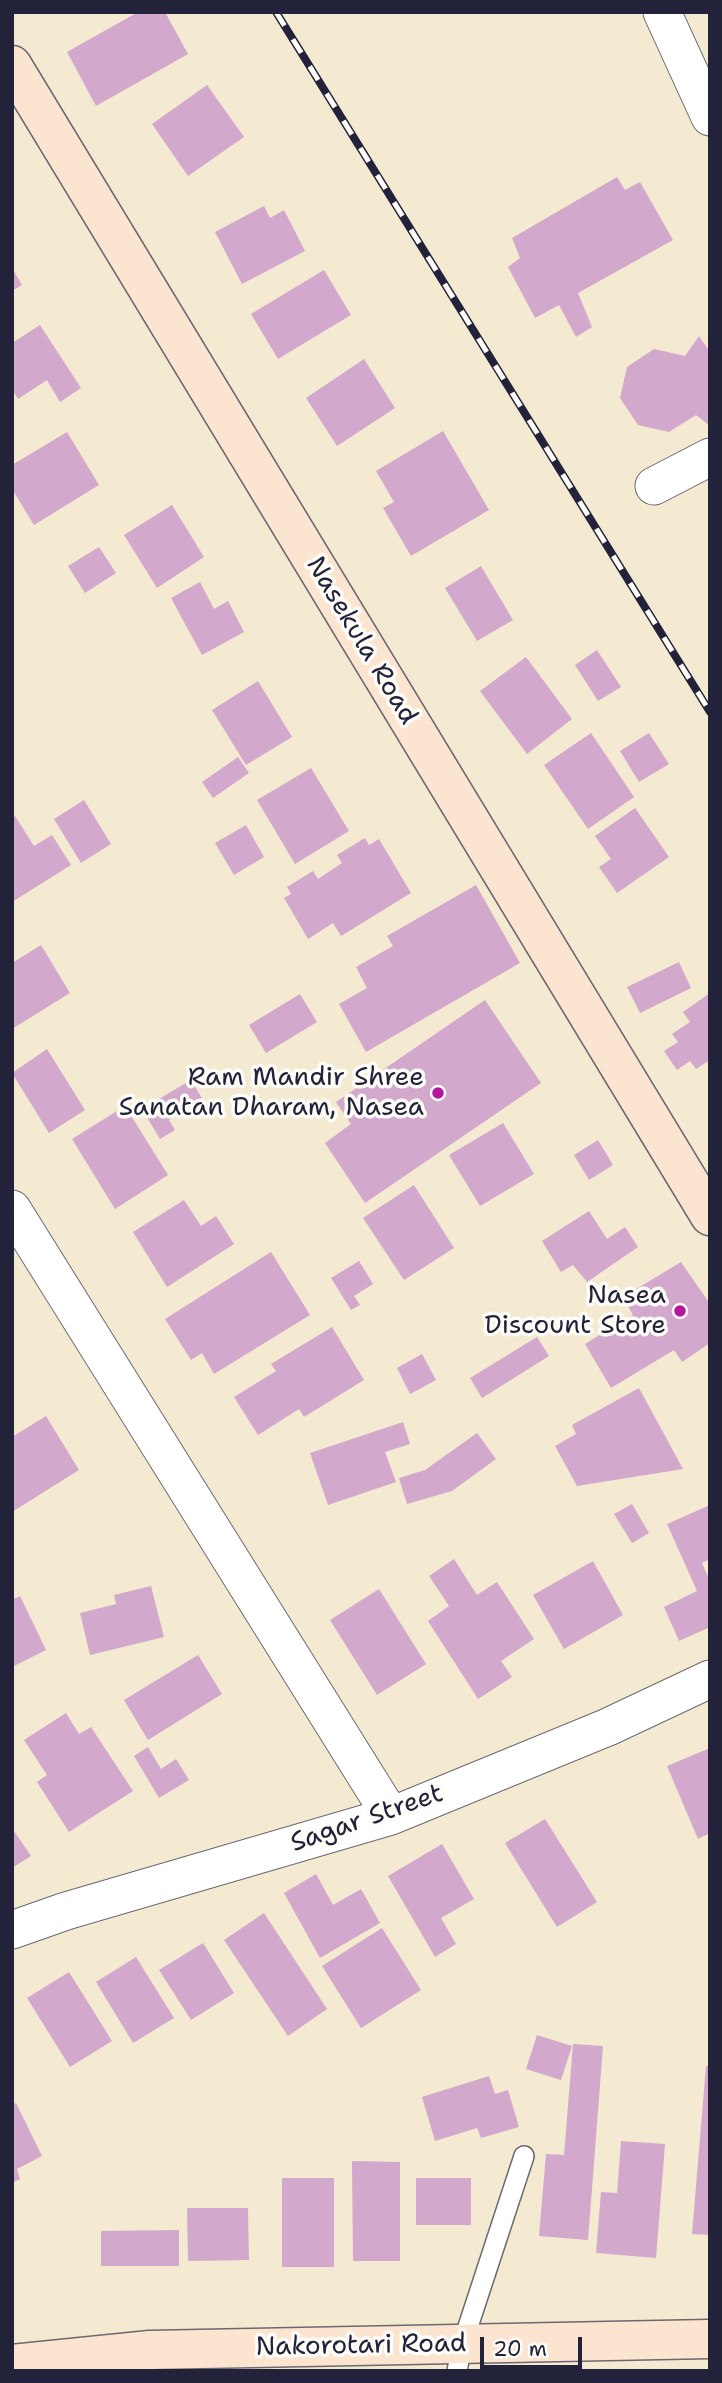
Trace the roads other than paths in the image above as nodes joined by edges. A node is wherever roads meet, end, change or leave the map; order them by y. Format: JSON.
{"nodes":[{"id":1,"x":662,"y":12,"type":"edge"},
{"id":2,"x":12,"y":65,"type":"edge"},
{"id":3,"x":710,"y":117,"type":"edge"},
{"id":4,"x":710,"y":457,"type":"edge"},
{"id":5,"x":654,"y":486,"type":"dead end"},
{"id":6,"x":704,"y":1194,"type":"edge"},
{"id":7,"x":12,"y":1209,"type":"edge"},
{"id":8,"x":710,"y":1679,"type":"edge"},
{"id":9,"x":391,"y":1816,"type":"junction"},
{"id":10,"x":12,"y":1930,"type":"edge"},
{"id":11,"x":524,"y":2156,"type":"dead end"},
{"id":12,"x":710,"y":2339,"type":"edge"},
{"id":13,"x":459,"y":2358,"type":"edge"},
{"id":14,"x":12,"y":2364,"type":"edge"}],
"edges":[{"from":1,"to":3,"type":"street"},
{"from":2,"to":6,"type":"main road","name":"Nasekula Road"},
{"from":4,"to":5,"type":"street"},
{"from":7,"to":9,"type":"street"},
{"from":8,"to":9,"type":"street","name":"Sagar Street"},
{"from":9,"to":10,"type":"street","name":"Sagar Street"},
{"from":11,"to":13,"type":"lane"},
{"from":12,"to":13,"type":"main road","name":"Nakorotari Road"},
{"from":13,"to":14,"type":"main road","name":"Nakorotari Road"}]}
